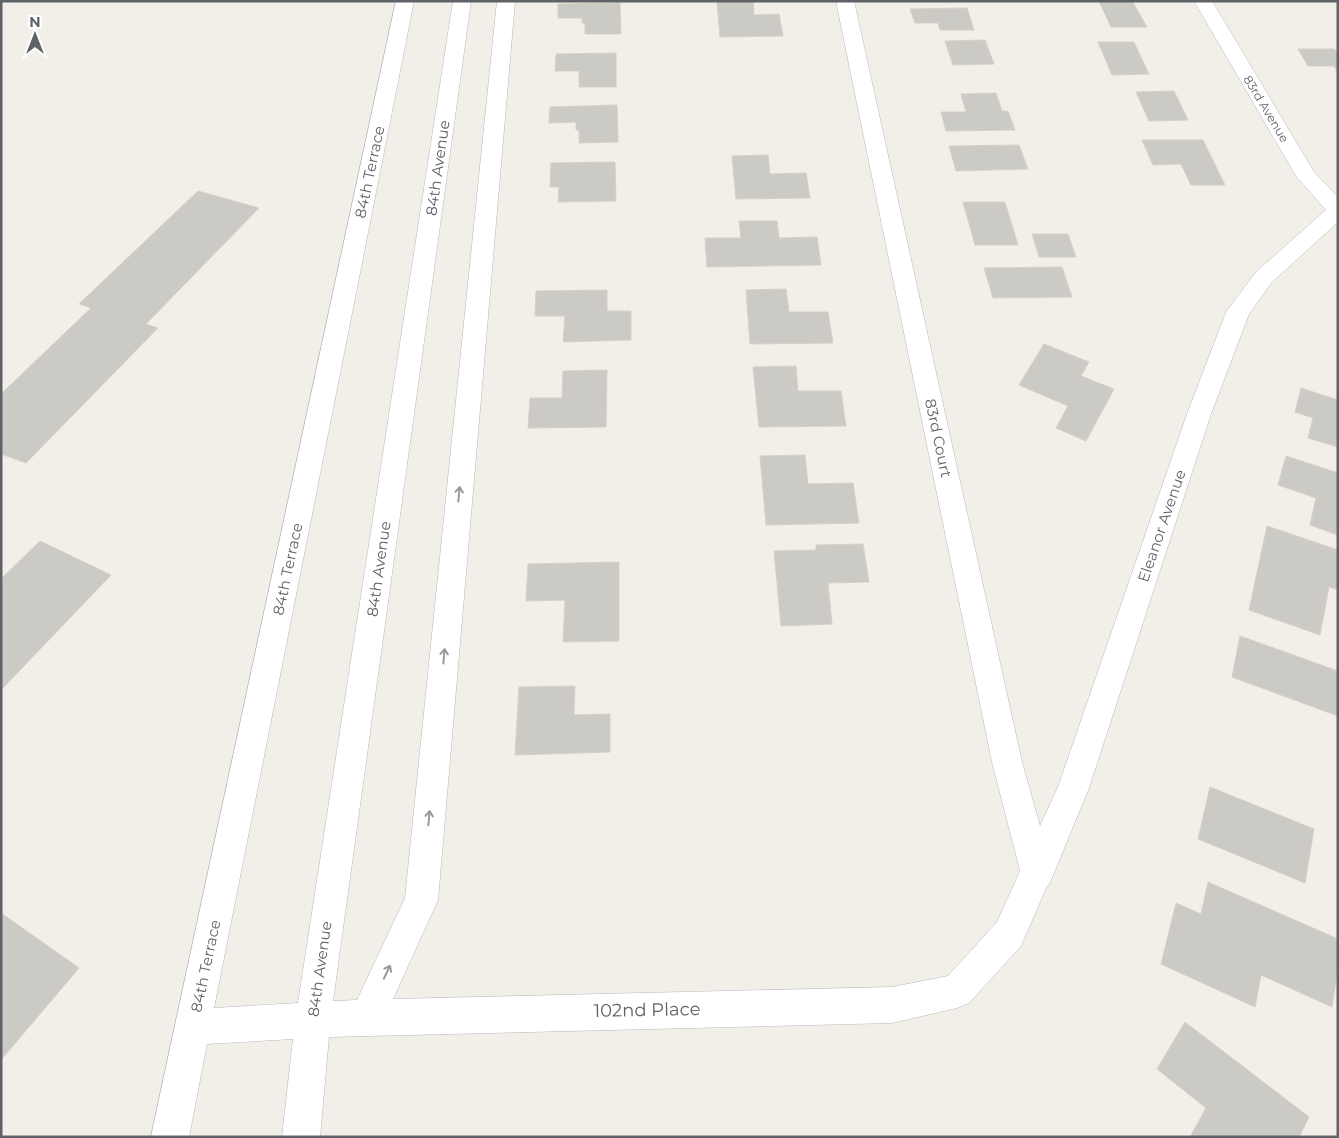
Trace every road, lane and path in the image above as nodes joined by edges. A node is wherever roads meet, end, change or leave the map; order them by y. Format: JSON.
{"nodes":[{"id":1,"x":406,"y":1,"type":"edge"},
{"id":2,"x":462,"y":1,"type":"edge"},
{"id":3,"x":506,"y":1,"type":"edge"},
{"id":4,"x":845,"y":1,"type":"edge"},
{"id":5,"x":1203,"y":1,"type":"edge"},
{"id":6,"x":1338,"y":210,"type":"edge"},
{"id":7,"x":1037,"y":874,"type":"junction"},
{"id":8,"x":367,"y":1016,"type":"junction"},
{"id":9,"x":313,"y":1020,"type":"junction"},
{"id":10,"x":193,"y":1027,"type":"junction"},
{"id":11,"x":170,"y":1137,"type":"edge"},
{"id":12,"x":301,"y":1137,"type":"edge"}],
"edges":[{"from":1,"to":10,"type":"street","name":"84th Terrace"},
{"from":2,"to":9,"type":"street","name":"84th Avenue"},
{"from":8,"to":3,"type":"street","one_way":true},
{"from":4,"to":7,"type":"street","name":"83rd Court"},
{"from":5,"to":6,"type":"street","name":"83rd Avenue"},
{"from":6,"to":7,"type":"street","name":"Eleanor Avenue"},
{"from":7,"to":8,"type":"street","name":"102nd Place"},
{"from":8,"to":9,"type":"street","name":"102nd Place"},
{"from":9,"to":10,"type":"street","name":"102nd Place"},
{"from":9,"to":12,"type":"street","name":"84th Avenue"},
{"from":10,"to":11,"type":"street","name":"84th Terrace"}]}
